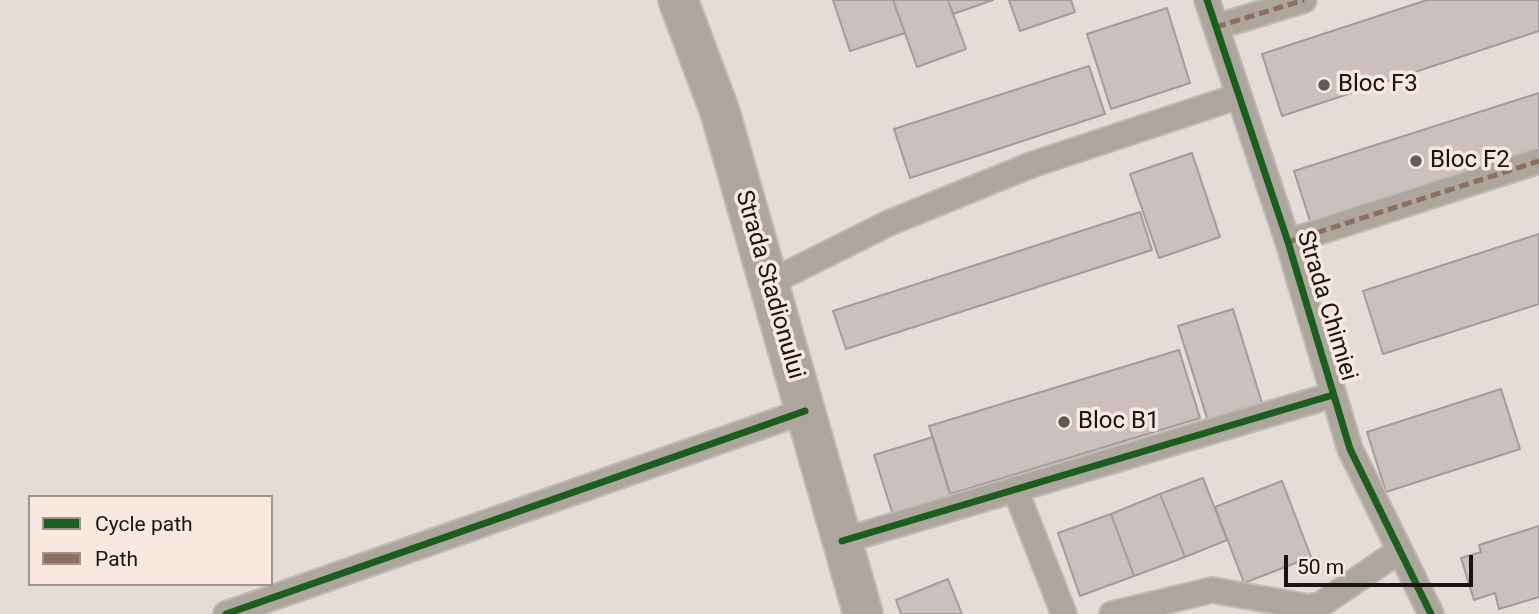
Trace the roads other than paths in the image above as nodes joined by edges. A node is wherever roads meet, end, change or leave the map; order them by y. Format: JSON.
{"nodes":[{"id":1,"x":678,"y":0,"type":"edge"},
{"id":2,"x":1207,"y":0,"type":"edge"},
{"id":3,"x":1304,"y":0,"type":"edge"},
{"id":4,"x":1216,"y":27,"type":"junction"},
{"id":5,"x":1239,"y":96,"type":"junction"},
{"id":6,"x":1539,"y":161,"type":"edge"},
{"id":7,"x":1288,"y":243,"type":"junction"},
{"id":8,"x":769,"y":283,"type":"junction"},
{"id":9,"x":1333,"y":395,"type":"junction"},
{"id":10,"x":805,"y":411,"type":"junction"},
{"id":11,"x":1016,"y":489,"type":"junction"},
{"id":12,"x":842,"y":541,"type":"junction"},
{"id":13,"x":1399,"y":551,"type":"junction"},
{"id":14,"x":226,"y":614,"type":"edge"},
{"id":15,"x":863,"y":614,"type":"edge"},
{"id":16,"x":1064,"y":614,"type":"edge"},
{"id":17,"x":1112,"y":614,"type":"edge"},
{"id":18,"x":1431,"y":614,"type":"edge"}],
"edges":[{"from":1,"to":8,"type":"main road","name":"Strada Stadionului"},
{"from":2,"to":4,"type":"street","name":"Strada Chimiei"},
{"from":3,"to":4,"type":"street"},
{"from":4,"to":5,"type":"street","name":"Strada Chimiei"},
{"from":5,"to":7,"type":"street","name":"Strada Chimiei"},
{"from":5,"to":8,"type":"street"},
{"from":6,"to":7,"type":"street"},
{"from":7,"to":9,"type":"street","name":"Strada Chimiei"},
{"from":8,"to":10,"type":"main road","name":"Strada Stadionului"},
{"from":9,"to":11,"type":"street"},
{"from":9,"to":13,"type":"street","name":"Strada Chimiei"},
{"from":10,"to":12,"type":"main road","name":"Strada Stadionului"},
{"from":10,"to":14,"type":"street"},
{"from":11,"to":12,"type":"street"},
{"from":11,"to":16,"type":"street"},
{"from":12,"to":15,"type":"main road","name":"Strada Stadionului"},
{"from":13,"to":17,"type":"street"},
{"from":13,"to":18,"type":"street","name":"Strada Chimiei"}]}
